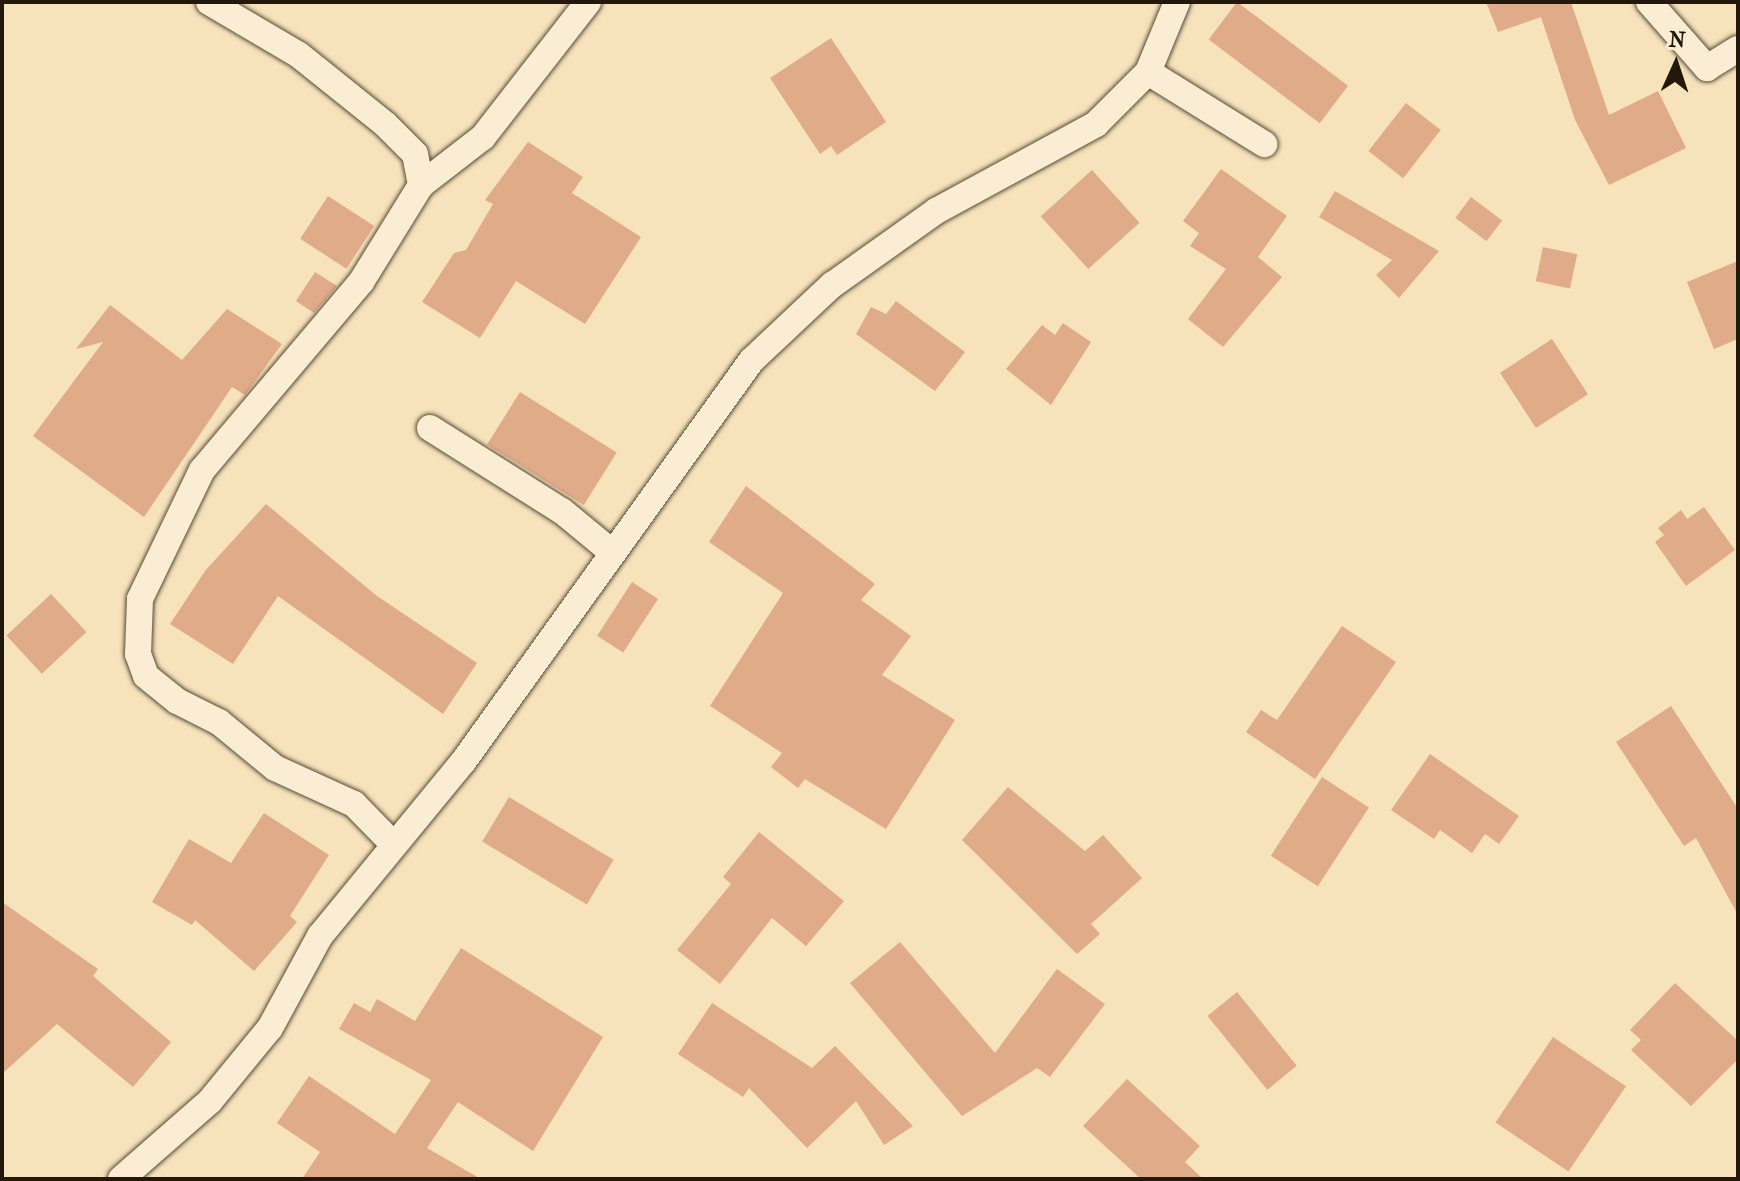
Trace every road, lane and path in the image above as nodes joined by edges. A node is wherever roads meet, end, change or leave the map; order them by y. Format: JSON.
{"nodes":[{"id":1,"x":209,"y":2,"type":"edge"},
{"id":2,"x":588,"y":2,"type":"edge"},
{"id":3,"x":1177,"y":2,"type":"edge"},
{"id":4,"x":1649,"y":2,"type":"edge"},
{"id":5,"x":1738,"y":49,"type":"edge"},
{"id":6,"x":1148,"y":72,"type":"junction"},
{"id":7,"x":1264,"y":144,"type":"dead end"},
{"id":8,"x":421,"y":185,"type":"junction"},
{"id":9,"x":430,"y":428,"type":"dead end"},
{"id":10,"x":613,"y":553,"type":"junction"},
{"id":11,"x":394,"y":845,"type":"junction"},
{"id":12,"x":121,"y":1179,"type":"edge"}],
"edges":[{"from":1,"to":8,"type":"street"},
{"from":2,"to":8,"type":"street"},
{"from":3,"to":6,"type":"street"},
{"from":4,"to":5,"type":"street"},
{"from":6,"to":7,"type":"street"},
{"from":6,"to":10,"type":"street"},
{"from":8,"to":11,"type":"street"},
{"from":9,"to":10,"type":"street"},
{"from":10,"to":11,"type":"street"},
{"from":11,"to":12,"type":"street"}]}
